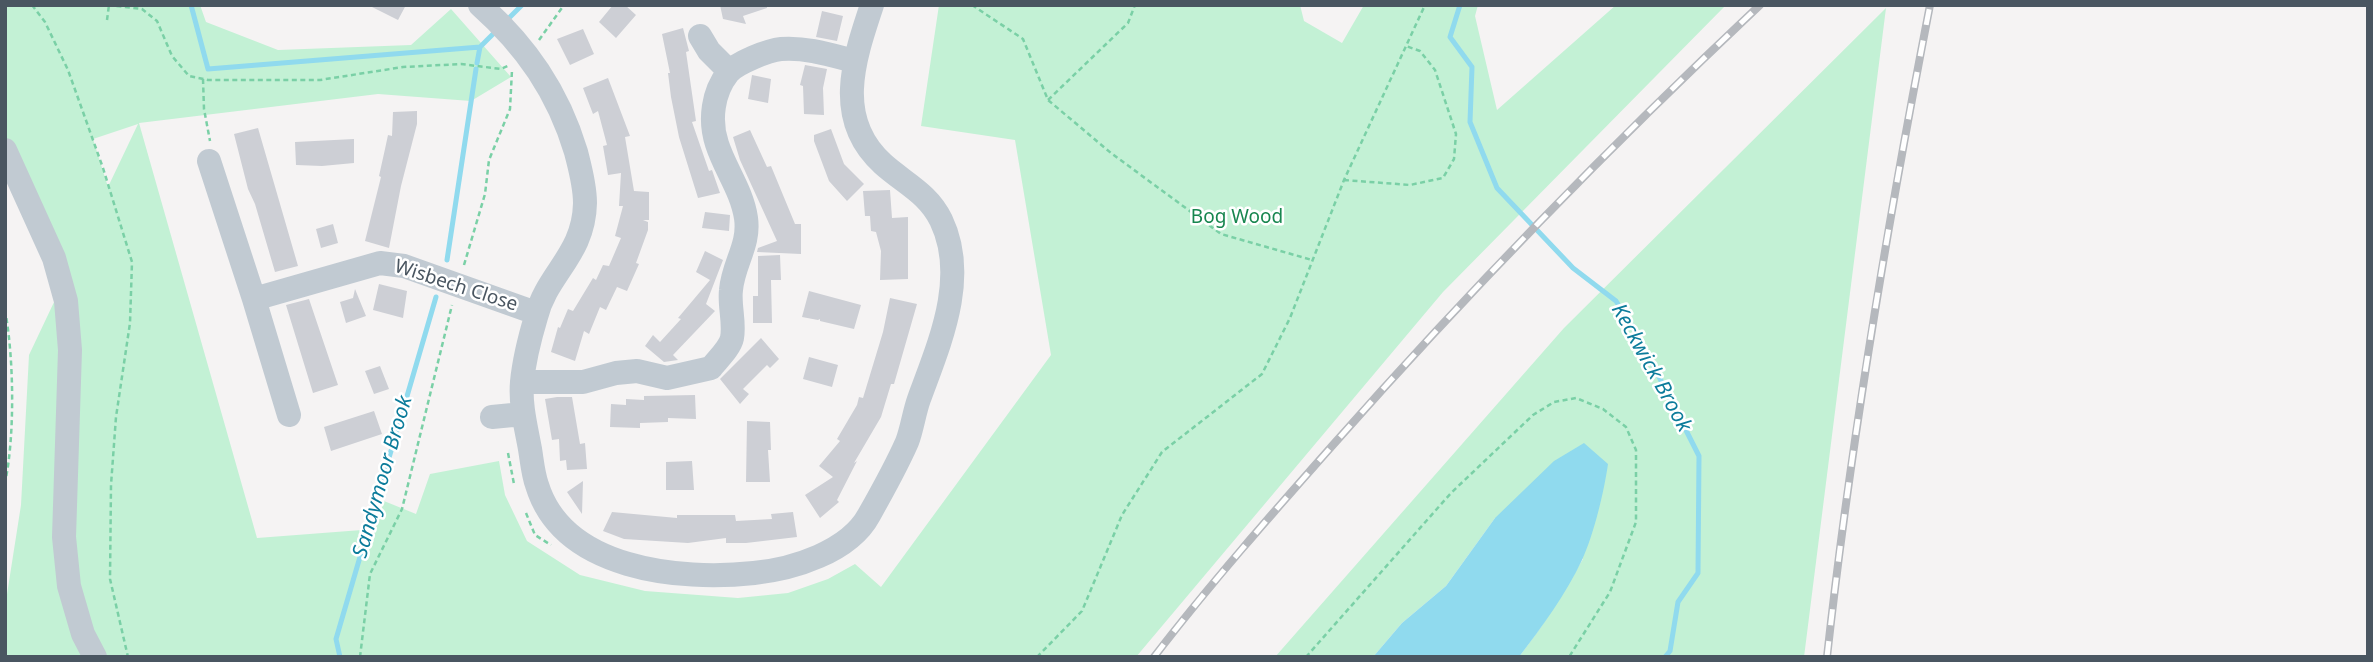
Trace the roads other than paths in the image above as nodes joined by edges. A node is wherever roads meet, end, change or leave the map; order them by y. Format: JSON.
{"nodes":[{"id":1,"x":872,"y":5,"type":"edge"},
{"id":2,"x":486,"y":11,"type":"edge"},
{"id":3,"x":700,"y":36,"type":"dead end"},
{"id":4,"x":854,"y":61,"type":"junction"},
{"id":5,"x":729,"y":71,"type":"junction"},
{"id":6,"x":5,"y":150,"type":"edge"},
{"id":7,"x":210,"y":154,"type":"road end"},
{"id":8,"x":254,"y":299,"type":"junction"},
{"id":9,"x":537,"y":313,"type":"junction"},
{"id":10,"x":522,"y":383,"type":"junction"},
{"id":11,"x":523,"y":414,"type":"junction"},
{"id":12,"x":289,"y":415,"type":"dead end"},
{"id":13,"x":492,"y":417,"type":"dead end"},
{"id":14,"x":94,"y":657,"type":"edge"}],
"edges":[{"from":1,"to":4,"type":"street"},
{"from":2,"to":9,"type":"street"},
{"from":3,"to":5,"type":"street"},
{"from":4,"to":5,"type":"street"},
{"from":4,"to":11,"type":"street"},
{"from":5,"to":10,"type":"street"},
{"from":6,"to":14,"type":"street"},
{"from":7,"to":8,"type":"street"},
{"from":8,"to":9,"type":"street","name":"Wisbech Close"},
{"from":8,"to":12,"type":"street"},
{"from":9,"to":10,"type":"street"},
{"from":10,"to":11,"type":"street"},
{"from":11,"to":13,"type":"street"}]}
